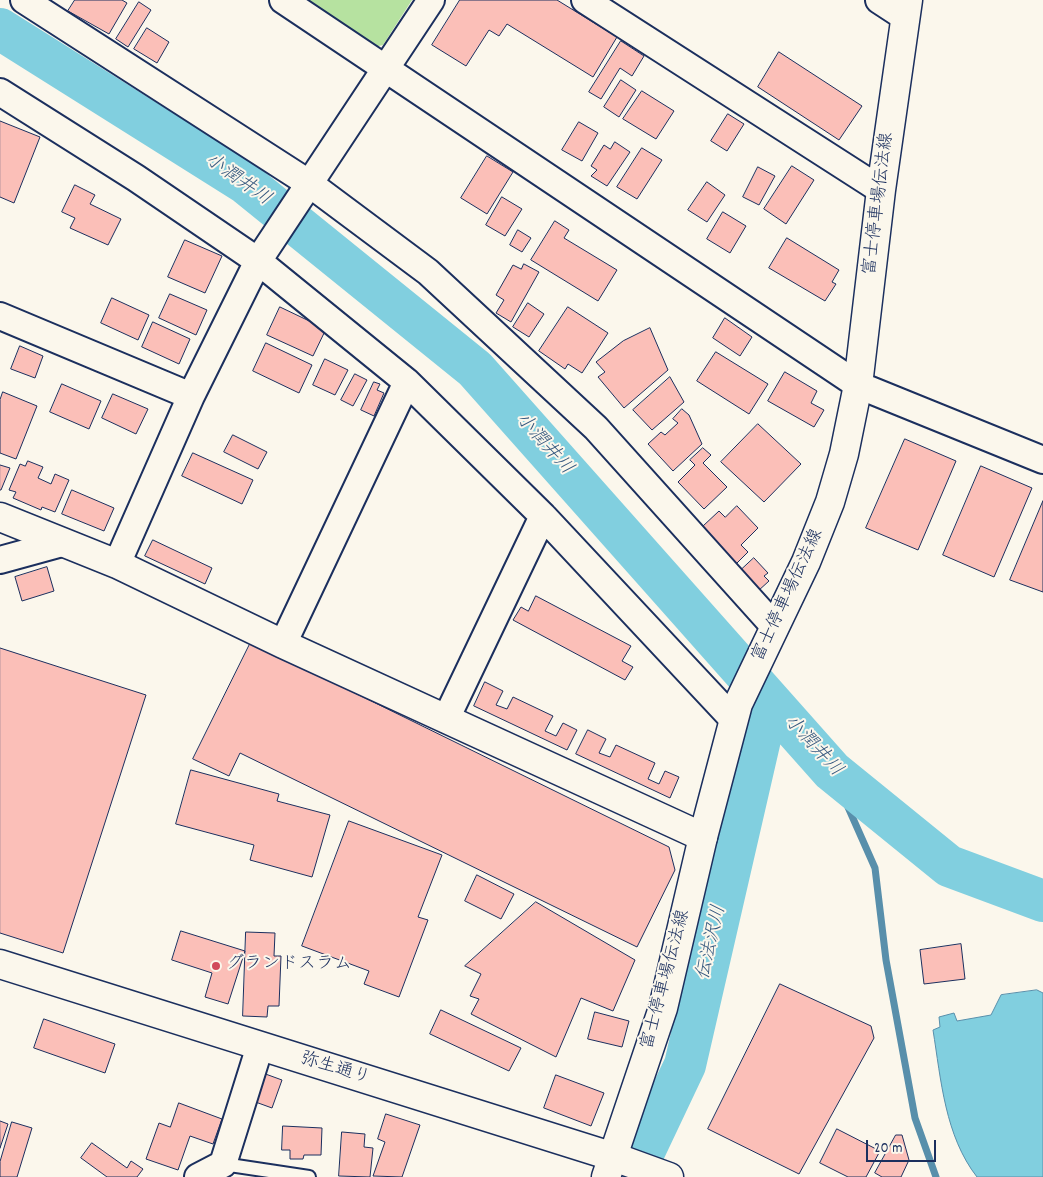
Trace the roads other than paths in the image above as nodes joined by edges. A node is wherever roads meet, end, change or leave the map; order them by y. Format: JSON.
{"nodes":[{"id":1,"x":24,"y":0,"type":"edge"},
{"id":2,"x":283,"y":0,"type":"edge"},
{"id":3,"x":431,"y":0,"type":"edge"},
{"id":4,"x":585,"y":0,"type":"edge"},
{"id":5,"x":879,"y":0,"type":"edge"},
{"id":6,"x":907,"y":8,"type":"edge"},
{"id":7,"x":386,"y":69,"type":"junction"},
{"id":8,"x":0,"y":92,"type":"edge"},
{"id":9,"x":881,"y":190,"type":"junction"},
{"id":10,"x":304,"y":192,"type":"junction"},
{"id":11,"x":262,"y":255,"type":"junction"},
{"id":12,"x":0,"y":316,"type":"edge"},
{"id":13,"x":407,"y":382,"type":"junction"},
{"id":14,"x":858,"y":385,"type":"junction"},
{"id":15,"x":191,"y":396,"type":"junction"},
{"id":16,"x":1043,"y":460,"type":"edge"},
{"id":17,"x":542,"y":516,"type":"junction"},
{"id":18,"x":0,"y":517,"type":"edge"},
{"id":19,"x":62,"y":543,"type":"junction"},
{"id":20,"x":0,"y":560,"type":"edge"},
{"id":21,"x":117,"y":564,"type":"junction"},
{"id":22,"x":774,"y":626,"type":"junction"},
{"id":23,"x":283,"y":644,"type":"junction"},
{"id":24,"x":736,"y":711,"type":"junction"},
{"id":25,"x":446,"y":719,"type":"junction"},
{"id":26,"x":703,"y":837,"type":"junction"},
{"id":27,"x":0,"y":964,"type":"edge"},
{"id":28,"x":260,"y":1046,"type":"junction"},
{"id":29,"x":223,"y":1164,"type":"junction"},
{"id":30,"x":610,"y":1167,"type":"edge"},
{"id":31,"x":198,"y":1177,"type":"edge"},
{"id":32,"x":309,"y":1177,"type":"edge"},
{"id":33,"x":669,"y":1177,"type":"edge"}],
"edges":[{"from":1,"to":10,"type":"street"},
{"from":2,"to":7,"type":"street"},
{"from":3,"to":7,"type":"street"},
{"from":4,"to":9,"type":"street"},
{"from":5,"to":6,"type":"street"},
{"from":6,"to":9,"type":"street","name":"富士停車場伝法線"},
{"from":7,"to":10,"type":"street"},
{"from":7,"to":14,"type":"street"},
{"from":8,"to":11,"type":"street"},
{"from":9,"to":14,"type":"street","name":"富士停車場伝法線"},
{"from":10,"to":11,"type":"street"},
{"from":10,"to":22,"type":"street"},
{"from":11,"to":13,"type":"street"},
{"from":11,"to":15,"type":"street"},
{"from":12,"to":15,"type":"street"},
{"from":13,"to":17,"type":"street"},
{"from":13,"to":23,"type":"street"},
{"from":14,"to":16,"type":"street"},
{"from":14,"to":22,"type":"street","name":"富士停車場伝法線"},
{"from":15,"to":21,"type":"street"},
{"from":17,"to":24,"type":"street"},
{"from":17,"to":25,"type":"street"},
{"from":18,"to":19,"type":"street"},
{"from":19,"to":20,"type":"street"},
{"from":19,"to":21,"type":"street"},
{"from":21,"to":23,"type":"street"},
{"from":22,"to":24,"type":"street","name":"富士停車場伝法線"},
{"from":23,"to":25,"type":"street"},
{"from":24,"to":26,"type":"street","name":"富士停車場伝法線"},
{"from":25,"to":26,"type":"street"},
{"from":26,"to":30,"type":"street","name":"富士停車場伝法線"},
{"from":27,"to":28,"type":"street","name":"弥生通り"},
{"from":28,"to":29,"type":"street"},
{"from":28,"to":30,"type":"street","name":"弥生通り"},
{"from":29,"to":31,"type":"street"},
{"from":29,"to":32,"type":"lane"},
{"from":30,"to":33,"type":"street","name":"弥生通り"}]}
